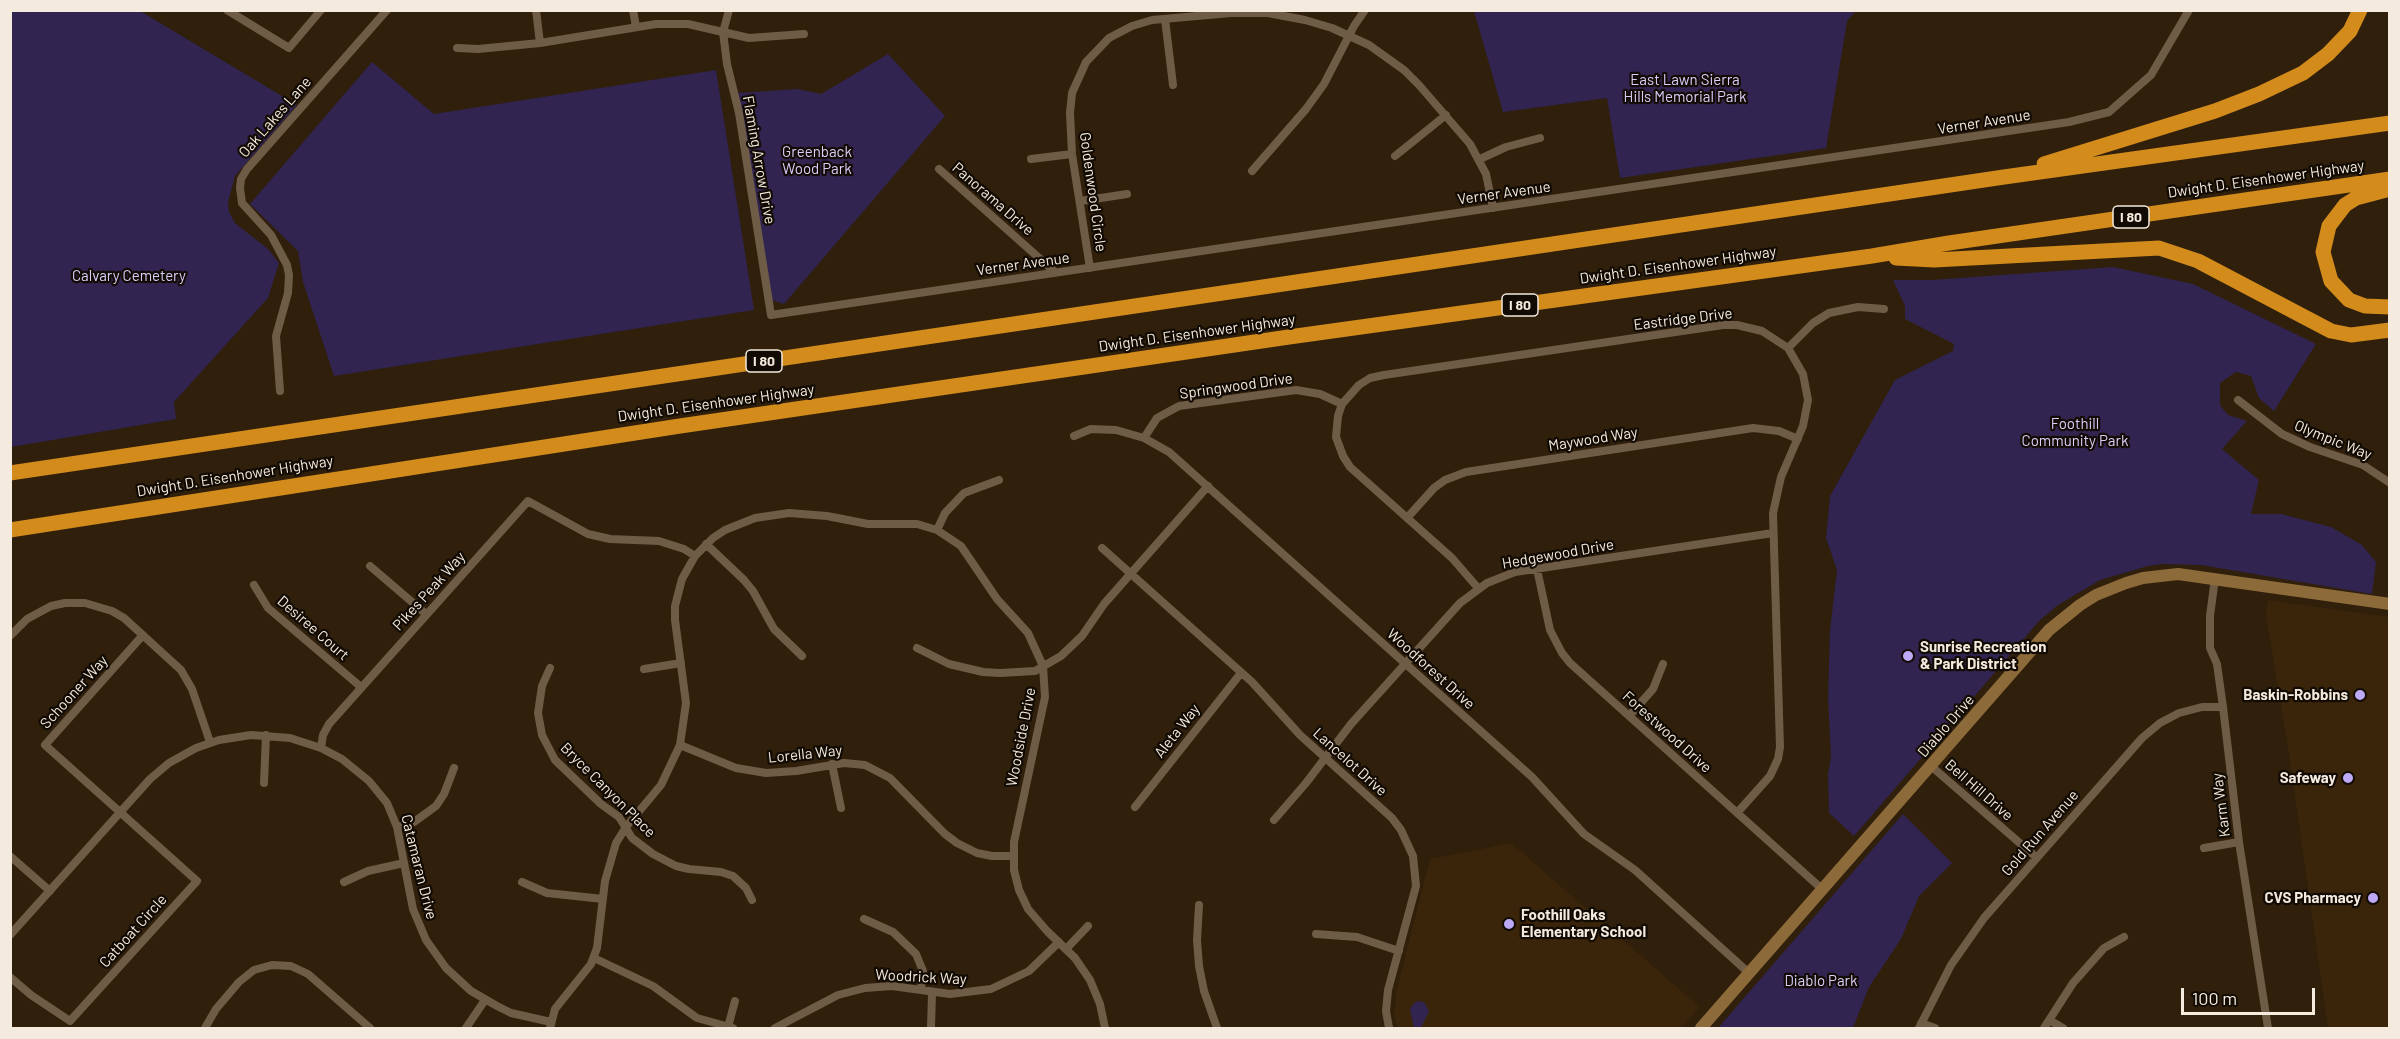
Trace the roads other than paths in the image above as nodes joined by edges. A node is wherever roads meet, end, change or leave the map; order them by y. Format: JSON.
{"nodes":[{"id":1,"x":227,"y":10,"type":"edge"},
{"id":2,"x":321,"y":10,"type":"edge"},
{"id":3,"x":387,"y":10,"type":"edge"},
{"id":4,"x":536,"y":10,"type":"edge"},
{"id":5,"x":633,"y":10,"type":"edge"},
{"id":6,"x":729,"y":10,"type":"edge"},
{"id":7,"x":1365,"y":10,"type":"edge"},
{"id":8,"x":2189,"y":10,"type":"edge"},
{"id":9,"x":2360,"y":10,"type":"edge"},
{"id":10,"x":1165,"y":19,"type":"junction"},
{"id":11,"x":636,"y":27,"type":"junction"},
{"id":12,"x":723,"y":32,"type":"junction"},
{"id":13,"x":804,"y":34,"type":"dead end"},
{"id":14,"x":1350,"y":36,"type":"junction"},
{"id":15,"x":540,"y":43,"type":"junction"},
{"id":16,"x":457,"y":48,"type":"dead end"},
{"id":17,"x":1173,"y":85,"type":"dead end"},
{"id":18,"x":1446,"y":115,"type":"junction"},
{"id":19,"x":2390,"y":123,"type":"edge"},
{"id":20,"x":1540,"y":138,"type":"dead end"},
{"id":21,"x":1072,"y":154,"type":"junction"},
{"id":22,"x":1395,"y":156,"type":"dead end"},
{"id":23,"x":1031,"y":159,"type":"dead end"},
{"id":24,"x":1480,"y":159,"type":"junction"},
{"id":25,"x":939,"y":170,"type":"dead end"},
{"id":26,"x":1252,"y":171,"type":"dead end"},
{"id":27,"x":2004,"y":177,"type":"junction"},
{"id":28,"x":2390,"y":179,"type":"edge"},
{"id":29,"x":2390,"y":189,"type":"edge"},
{"id":30,"x":1127,"y":194,"type":"dead end"},
{"id":31,"x":1081,"y":201,"type":"junction"},
{"id":32,"x":1493,"y":208,"type":"junction"},
{"id":33,"x":1872,"y":256,"type":"junction"},
{"id":34,"x":1090,"y":268,"type":"junction"},
{"id":35,"x":1056,"y":273,"type":"junction"},
{"id":36,"x":2390,"y":307,"type":"edge"},
{"id":37,"x":1884,"y":309,"type":"dead end"},
{"id":38,"x":771,"y":315,"type":"joint"},
{"id":39,"x":2390,"y":330,"type":"edge"},
{"id":40,"x":1788,"y":348,"type":"junction"},
{"id":41,"x":280,"y":391,"type":"dead end"},
{"id":42,"x":2238,"y":400,"type":"dead end"},
{"id":43,"x":1342,"y":404,"type":"junction"},
{"id":44,"x":1074,"y":436,"type":"dead end"},
{"id":45,"x":1144,"y":438,"type":"junction"},
{"id":46,"x":1798,"y":439,"type":"junction"},
{"id":47,"x":10,"y":473,"type":"edge"},
{"id":48,"x":999,"y":480,"type":"dead end"},
{"id":49,"x":2390,"y":483,"type":"edge"},
{"id":50,"x":1208,"y":486,"type":"junction"},
{"id":51,"x":1407,"y":518,"type":"junction"},
{"id":52,"x":49,"y":526,"type":"junction"},
{"id":53,"x":10,"y":530,"type":"edge"},
{"id":54,"x":937,"y":530,"type":"junction"},
{"id":55,"x":1773,"y":533,"type":"junction"},
{"id":56,"x":10,"y":541,"type":"edge"},
{"id":57,"x":706,"y":544,"type":"junction"},
{"id":58,"x":1102,"y":548,"type":"dead end"},
{"id":59,"x":695,"y":556,"type":"junction"},
{"id":60,"x":370,"y":566,"type":"dead end"},
{"id":61,"x":1537,"y":569,"type":"junction"},
{"id":62,"x":1130,"y":573,"type":"junction"},
{"id":63,"x":2215,"y":578,"type":"junction"},
{"id":64,"x":254,"y":585,"type":"dead end"},
{"id":65,"x":1478,"y":588,"type":"junction"},
{"id":66,"x":2390,"y":603,"type":"edge"},
{"id":67,"x":426,"y":614,"type":"junction"},
{"id":68,"x":143,"y":635,"type":"junction"},
{"id":69,"x":10,"y":636,"type":"edge"},
{"id":70,"x":917,"y":648,"type":"dead end"},
{"id":71,"x":802,"y":656,"type":"dead end"},
{"id":72,"x":681,"y":663,"type":"junction"},
{"id":73,"x":1406,"y":663,"type":"junction"},
{"id":74,"x":1663,"y":664,"type":"dead end"},
{"id":75,"x":1042,"y":666,"type":"junction"},
{"id":76,"x":550,"y":668,"type":"dead end"},
{"id":77,"x":644,"y":669,"type":"dead end"},
{"id":78,"x":1241,"y":673,"type":"junction"},
{"id":79,"x":361,"y":687,"type":"junction"},
{"id":80,"x":2223,"y":707,"type":"junction"},
{"id":81,"x":1629,"y":716,"type":"junction"},
{"id":82,"x":266,"y":735,"type":"junction"},
{"id":83,"x":210,"y":742,"type":"junction"},
{"id":84,"x":680,"y":745,"type":"junction"},
{"id":85,"x":321,"y":748,"type":"junction"},
{"id":86,"x":1324,"y":757,"type":"junction"},
{"id":87,"x":832,"y":764,"type":"junction"},
{"id":88,"x":1931,"y":766,"type":"junction"},
{"id":89,"x":454,"y":768,"type":"dead end"},
{"id":90,"x":264,"y":783,"type":"dead end"},
{"id":91,"x":1135,"y":807,"type":"dead end"},
{"id":92,"x":841,"y":808,"type":"dead end"},
{"id":93,"x":120,"y":812,"type":"junction"},
{"id":94,"x":1737,"y":813,"type":"junction"},
{"id":95,"x":1274,"y":820,"type":"dead end"},
{"id":96,"x":397,"y":827,"type":"junction"},
{"id":97,"x":626,"y":827,"type":"junction"},
{"id":98,"x":2239,"y":842,"type":"junction"},
{"id":99,"x":2204,"y":848,"type":"dead end"},
{"id":100,"x":10,"y":856,"type":"edge"},
{"id":101,"x":1013,"y":856,"type":"junction"},
{"id":102,"x":2037,"y":858,"type":"junction"},
{"id":103,"x":404,"y":863,"type":"junction"},
{"id":104,"x":344,"y":882,"type":"dead end"},
{"id":105,"x":522,"y":882,"type":"dead end"},
{"id":106,"x":1822,"y":889,"type":"junction"},
{"id":107,"x":50,"y":891,"type":"junction"},
{"id":108,"x":603,"y":899,"type":"junction"},
{"id":109,"x":752,"y":900,"type":"dead end"},
{"id":110,"x":1199,"y":905,"type":"dead end"},
{"id":111,"x":864,"y":919,"type":"dead end"},
{"id":112,"x":1088,"y":926,"type":"dead end"},
{"id":113,"x":1316,"y":934,"type":"dead end"},
{"id":114,"x":10,"y":935,"type":"edge"},
{"id":115,"x":2124,"y":938,"type":"dead end"},
{"id":116,"x":1059,"y":942,"type":"junction"},
{"id":117,"x":1066,"y":949,"type":"junction"},
{"id":118,"x":1399,"y":951,"type":"junction"},
{"id":119,"x":594,"y":958,"type":"junction"},
{"id":120,"x":1749,"y":973,"type":"junction"},
{"id":121,"x":10,"y":977,"type":"edge"},
{"id":122,"x":921,"y":990,"type":"junction"},
{"id":123,"x":932,"y":993,"type":"junction"},
{"id":124,"x":485,"y":1000,"type":"junction"},
{"id":125,"x":735,"y":1001,"type":"dead end"},
{"id":126,"x":2049,"y":1020,"type":"junction"},
{"id":127,"x":550,"y":1025,"type":"edge"},
{"id":128,"x":791,"y":1025,"type":"edge"},
{"id":129,"x":1920,"y":1026,"type":"edge"},
{"id":130,"x":731,"y":1028,"type":"edge"},
{"id":131,"x":205,"y":1029,"type":"edge"},
{"id":132,"x":370,"y":1029,"type":"edge"},
{"id":133,"x":466,"y":1029,"type":"edge"},
{"id":134,"x":775,"y":1029,"type":"edge"},
{"id":135,"x":932,"y":1029,"type":"edge"},
{"id":136,"x":1105,"y":1029,"type":"edge"},
{"id":137,"x":1217,"y":1029,"type":"edge"},
{"id":138,"x":1389,"y":1029,"type":"edge"},
{"id":139,"x":1701,"y":1029,"type":"edge"},
{"id":140,"x":1935,"y":1029,"type":"edge"},
{"id":141,"x":2044,"y":1029,"type":"edge"},
{"id":142,"x":2063,"y":1029,"type":"edge"},
{"id":143,"x":2268,"y":1029,"type":"edge"}],
"edges":[{"from":1,"to":2,"type":"street"},
{"from":3,"to":41,"type":"street","name":"Oak Lakes Lane"},
{"from":4,"to":15,"type":"street"},
{"from":5,"to":11,"type":"street"},
{"from":6,"to":12,"type":"street","name":"Flaming Arrow Drive"},
{"from":7,"to":14,"type":"street"},
{"from":8,"to":32,"type":"street","name":"Verner Avenue"},
{"from":9,"to":27,"type":"highway"},
{"from":10,"to":14,"type":"street","name":"Goldenwood Circle"},
{"from":10,"to":17,"type":"street"},
{"from":10,"to":21,"type":"street","name":"Goldenwood Circle"},
{"from":11,"to":12,"type":"street"},
{"from":11,"to":15,"type":"street"},
{"from":12,"to":13,"type":"street"},
{"from":12,"to":38,"type":"street","name":"Flaming Arrow Drive"},
{"from":14,"to":18,"type":"street","name":"Goldenwood Circle"},
{"from":14,"to":26,"type":"street"},
{"from":15,"to":16,"type":"street"},
{"from":18,"to":22,"type":"street"},
{"from":18,"to":24,"type":"street","name":"Goldenwood Circle"},
{"from":19,"to":27,"type":"highway","number":"I 80"},
{"from":20,"to":24,"type":"street"},
{"from":21,"to":23,"type":"street"},
{"from":21,"to":31,"type":"street","name":"Goldenwood Circle"},
{"from":24,"to":32,"type":"street","name":"Goldenwood Circle"},
{"from":25,"to":35,"type":"street","name":"Panorama Drive"},
{"from":27,"to":47,"type":"highway","number":"I 80"},
{"from":28,"to":33,"type":"highway","name":"Dwight D. Eisenhower Highway","number":"I 80"},
{"from":29,"to":36,"type":"highway"},
{"from":30,"to":31,"type":"street"},
{"from":31,"to":34,"type":"street","name":"Goldenwood Circle"},
{"from":32,"to":34,"type":"street","name":"Verner Avenue"},
{"from":33,"to":39,"type":"highway"},
{"from":33,"to":52,"type":"highway","name":"Dwight D. Eisenhower Highway","number":"I 80"},
{"from":34,"to":35,"type":"street","name":"Verner Avenue"},
{"from":35,"to":38,"type":"street","name":"Verner Avenue"},
{"from":37,"to":40,"type":"street"},
{"from":40,"to":43,"type":"street","name":"Eastridge Drive"},
{"from":40,"to":46,"type":"street","name":"Eastridge Drive"},
{"from":42,"to":49,"type":"street","name":"Olympic Way"},
{"from":43,"to":45,"type":"street","name":"Springwood Drive"},
{"from":43,"to":51,"type":"street"},
{"from":44,"to":45,"type":"street","name":"Woodforest Drive"},
{"from":45,"to":50,"type":"street","name":"Woodforest Drive"},
{"from":46,"to":51,"type":"street","name":"Maywood Way"},
{"from":46,"to":55,"type":"street","name":"Eastridge Drive"},
{"from":48,"to":54,"type":"street"},
{"from":50,"to":62,"type":"street"},
{"from":50,"to":73,"type":"street","name":"Woodforest Drive"},
{"from":51,"to":65,"type":"street"},
{"from":52,"to":53,"type":"highway","name":"Dwight D. Eisenhower Highway","number":"I 80"},
{"from":52,"to":56,"type":"highway"},
{"from":54,"to":57,"type":"street"},
{"from":54,"to":75,"type":"street","name":"Woodside Drive"},
{"from":55,"to":61,"type":"street","name":"Hedgewood Drive"},
{"from":55,"to":94,"type":"street","name":"Eastridge Drive"},
{"from":57,"to":59,"type":"street"},
{"from":57,"to":71,"type":"street"},
{"from":58,"to":62,"type":"street","name":"Lancelot Drive"},
{"from":59,"to":67,"type":"street","name":"Pikes Peak Way"},
{"from":59,"to":72,"type":"street"},
{"from":60,"to":67,"type":"street"},
{"from":61,"to":65,"type":"street","name":"Hedgewood Drive"},
{"from":61,"to":81,"type":"street","name":"Forestwood Drive"},
{"from":62,"to":75,"type":"street"},
{"from":62,"to":78,"type":"street","name":"Lancelot Drive"},
{"from":63,"to":66,"type":"street","name":"Diablo Drive"},
{"from":63,"to":80,"type":"street","name":"Karm Way"},
{"from":63,"to":88,"type":"street","name":"Diablo Drive"},
{"from":64,"to":79,"type":"street","name":"Desiree Court"},
{"from":65,"to":73,"type":"street","name":"Hedgewood Drive"},
{"from":67,"to":79,"type":"street","name":"Pikes Peak Way"},
{"from":68,"to":69,"type":"street"},
{"from":68,"to":83,"type":"street"},
{"from":68,"to":93,"type":"street","name":"Schooner Way"},
{"from":70,"to":75,"type":"street"},
{"from":72,"to":77,"type":"street"},
{"from":72,"to":84,"type":"street"},
{"from":73,"to":86,"type":"street","name":"Hedgewood Drive"},
{"from":73,"to":120,"type":"street","name":"Woodforest Drive"},
{"from":74,"to":81,"type":"street"},
{"from":75,"to":101,"type":"street","name":"Woodside Drive"},
{"from":76,"to":97,"type":"street","name":"Bryce Canyon Place"},
{"from":78,"to":86,"type":"street","name":"Lancelot Drive"},
{"from":78,"to":91,"type":"street","name":"Aleta Way"},
{"from":79,"to":85,"type":"street","name":"Pikes Peak Way"},
{"from":80,"to":98,"type":"street","name":"Karm Way"},
{"from":80,"to":102,"type":"street","name":"Gold Run Avenue"},
{"from":81,"to":94,"type":"street","name":"Forestwood Drive"},
{"from":82,"to":83,"type":"street","name":"Catamaran Drive"},
{"from":82,"to":85,"type":"street","name":"Catamaran Drive"},
{"from":82,"to":90,"type":"street"},
{"from":83,"to":93,"type":"street","name":"Catamaran Drive"},
{"from":84,"to":87,"type":"street","name":"Lorella Way"},
{"from":84,"to":97,"type":"street"},
{"from":85,"to":96,"type":"street","name":"Catamaran Drive"},
{"from":86,"to":95,"type":"street","name":"Hedgewood Drive"},
{"from":86,"to":118,"type":"street","name":"Lancelot Drive"},
{"from":87,"to":92,"type":"street"},
{"from":87,"to":101,"type":"street","name":"Lorella Way"},
{"from":88,"to":102,"type":"street","name":"Bell Hill Drive"},
{"from":88,"to":106,"type":"street","name":"Diablo Drive"},
{"from":89,"to":96,"type":"street"},
{"from":93,"to":107,"type":"street","name":"Catamaran Drive"},
{"from":93,"to":121,"type":"street","name":"Catboat Circle"},
{"from":94,"to":106,"type":"street","name":"Forestwood Drive"},
{"from":96,"to":103,"type":"street","name":"Catamaran Drive"},
{"from":97,"to":108,"type":"street"},
{"from":97,"to":109,"type":"street","name":"Bryce Canyon Place"},
{"from":98,"to":99,"type":"street"},
{"from":98,"to":143,"type":"street","name":"Karm Way"},
{"from":100,"to":107,"type":"street"},
{"from":101,"to":116,"type":"street","name":"Woodside Drive"},
{"from":102,"to":129,"type":"street","name":"Gold Run Avenue"},
{"from":103,"to":104,"type":"street"},
{"from":103,"to":124,"type":"street","name":"Catamaran Drive"},
{"from":105,"to":108,"type":"street"},
{"from":106,"to":120,"type":"street","name":"Diablo Drive"},
{"from":107,"to":114,"type":"street","name":"Catamaran Drive"},
{"from":108,"to":119,"type":"street"},
{"from":110,"to":137,"type":"street"},
{"from":111,"to":122,"type":"street"},
{"from":112,"to":117,"type":"street"},
{"from":113,"to":118,"type":"street"},
{"from":115,"to":126,"type":"street"},
{"from":116,"to":117,"type":"street","name":"Woodside Drive"},
{"from":116,"to":123,"type":"street","name":"Woodrick Way"},
{"from":117,"to":136,"type":"street","name":"Woodside Drive"},
{"from":118,"to":138,"type":"street","name":"Lancelot Drive"},
{"from":119,"to":127,"type":"street"},
{"from":119,"to":130,"type":"street"},
{"from":120,"to":139,"type":"street","name":"Diablo Drive"},
{"from":122,"to":123,"type":"street","name":"Woodrick Way"},
{"from":122,"to":128,"type":"street","name":"Woodrick Way"},
{"from":123,"to":135,"type":"street"},
{"from":124,"to":127,"type":"street","name":"Catamaran Drive"},
{"from":124,"to":133,"type":"street"},
{"from":125,"to":130,"type":"street"},
{"from":126,"to":141,"type":"street"},
{"from":126,"to":142,"type":"street"},
{"from":128,"to":134,"type":"street","name":"Woodrick Way"},
{"from":129,"to":140,"type":"street"},
{"from":131,"to":132,"type":"street"}]}
